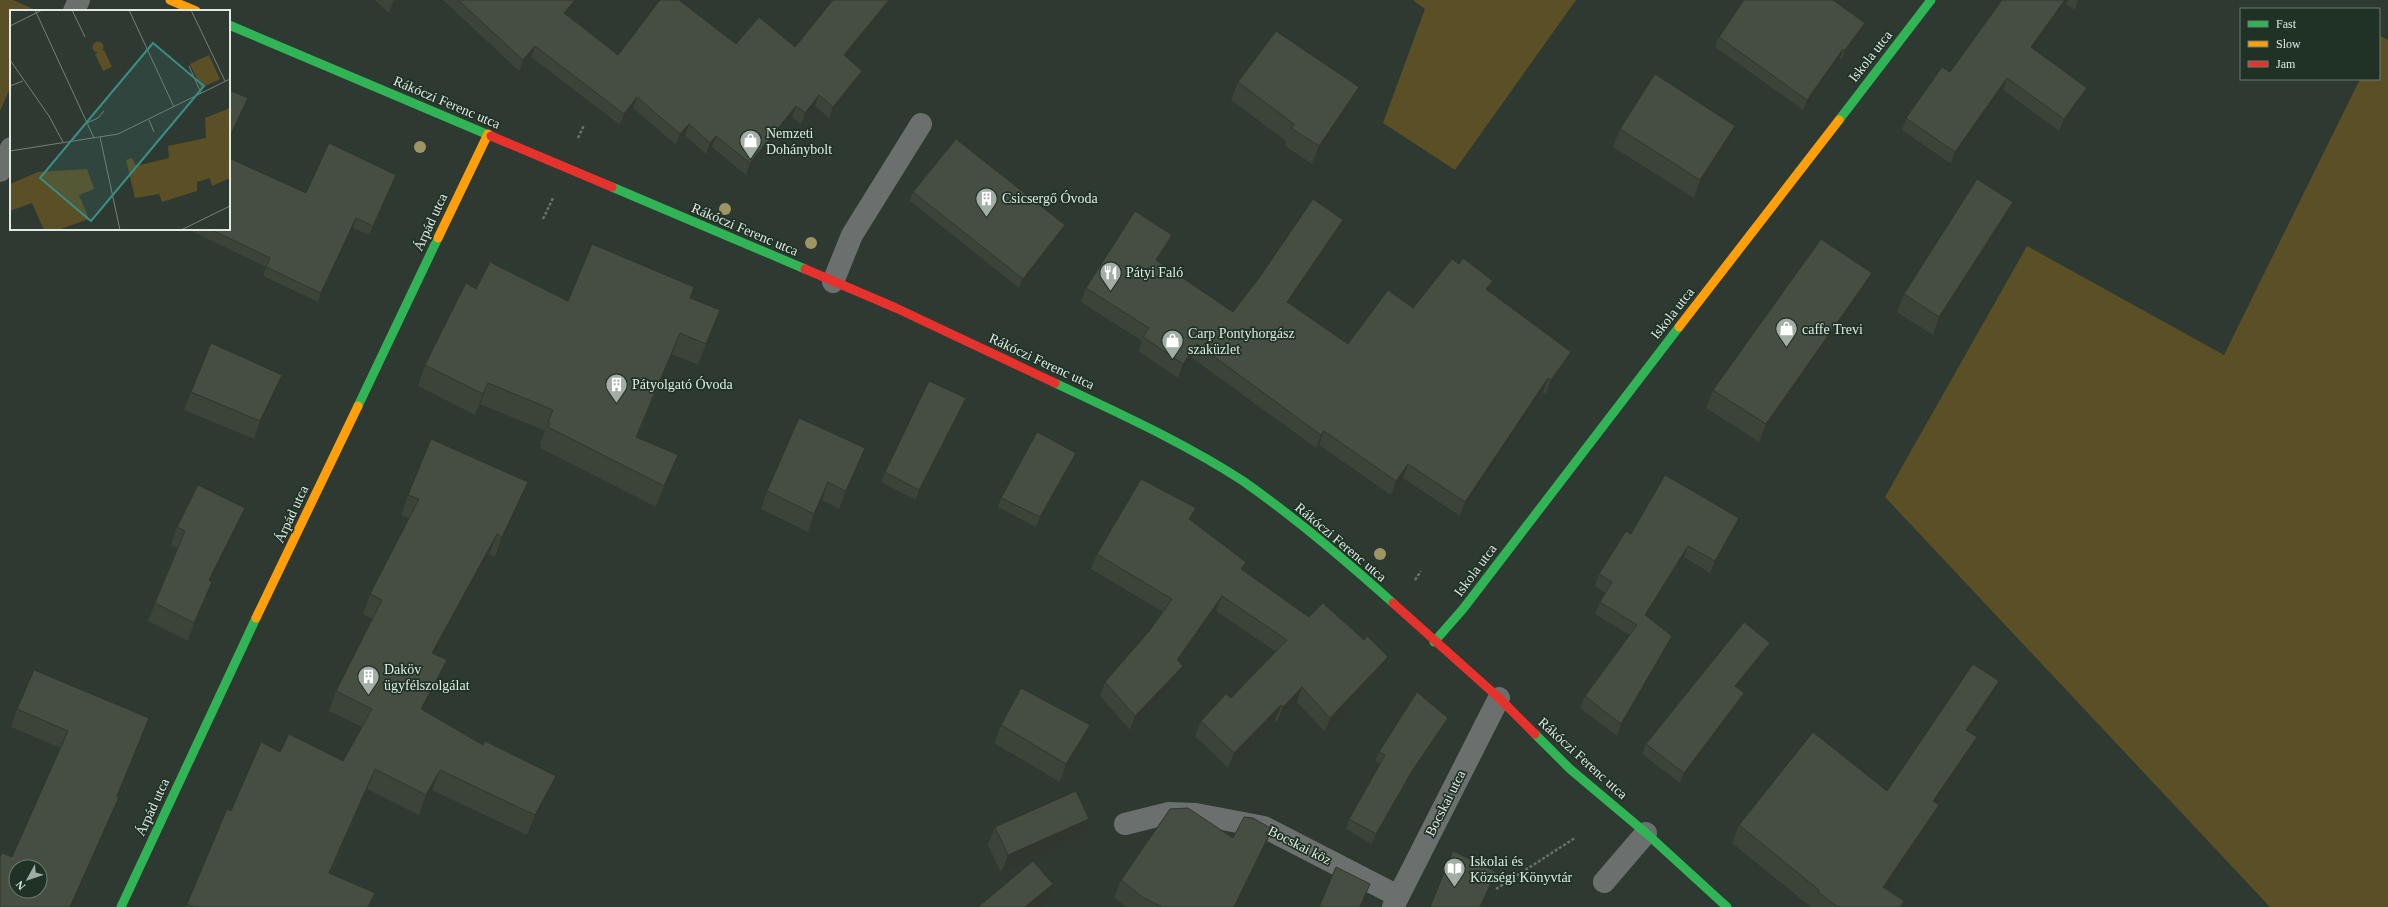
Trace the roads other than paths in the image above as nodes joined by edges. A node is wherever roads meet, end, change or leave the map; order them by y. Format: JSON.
{"nodes":[{"id":1,"x":79,"y":0,"type":"edge"},
{"id":2,"x":170,"y":0,"type":"edge"},
{"id":3,"x":1931,"y":0,"type":"edge"},
{"id":4,"x":74,"y":10,"type":"edge"},
{"id":5,"x":194,"y":10,"type":"edge"},
{"id":6,"x":230,"y":25,"type":"edge"},
{"id":7,"x":920,"y":124,"type":"dead end"},
{"id":8,"x":488,"y":134,"type":"junction"},
{"id":9,"x":10,"y":150,"type":"edge"},
{"id":10,"x":0,"y":171,"type":"edge"},
{"id":11,"x":833,"y":282,"type":"junction"},
{"id":12,"x":1434,"y":642,"type":"junction"},
{"id":13,"x":1498,"y":698,"type":"junction"},
{"id":14,"x":1125,"y":824,"type":"dead end"},
{"id":15,"x":1646,"y":833,"type":"junction"},
{"id":16,"x":1604,"y":882,"type":"dead end"},
{"id":17,"x":1395,"y":901,"type":"edge"},
{"id":18,"x":121,"y":907,"type":"edge"},
{"id":19,"x":1727,"y":907,"type":"edge"}],
"edges":[{"from":1,"to":4,"type":"street"},
{"from":2,"to":5,"type":"main road"},
{"from":3,"to":12,"type":"main road","name":"Iskola utca"},
{"from":6,"to":8,"type":"main road","name":"Rákóczi Ferenc utca"},
{"from":7,"to":11,"type":"street"},
{"from":8,"to":11,"type":"main road","name":"Rákóczi Ferenc utca"},
{"from":8,"to":18,"type":"main road","name":"Árpád utca"},
{"from":9,"to":10,"type":"street"},
{"from":11,"to":12,"type":"main road","name":"Rákóczi Ferenc utca"},
{"from":12,"to":13,"type":"main road","name":"Rákóczi Ferenc utca"},
{"from":13,"to":15,"type":"main road","name":"Rákóczi Ferenc utca"},
{"from":13,"to":17,"type":"street","name":"Bocskai utca"},
{"from":14,"to":17,"type":"street","name":"Bocskai köz"},
{"from":15,"to":16,"type":"street"},
{"from":15,"to":19,"type":"main road","name":"Rákóczi Ferenc utca"}]}
